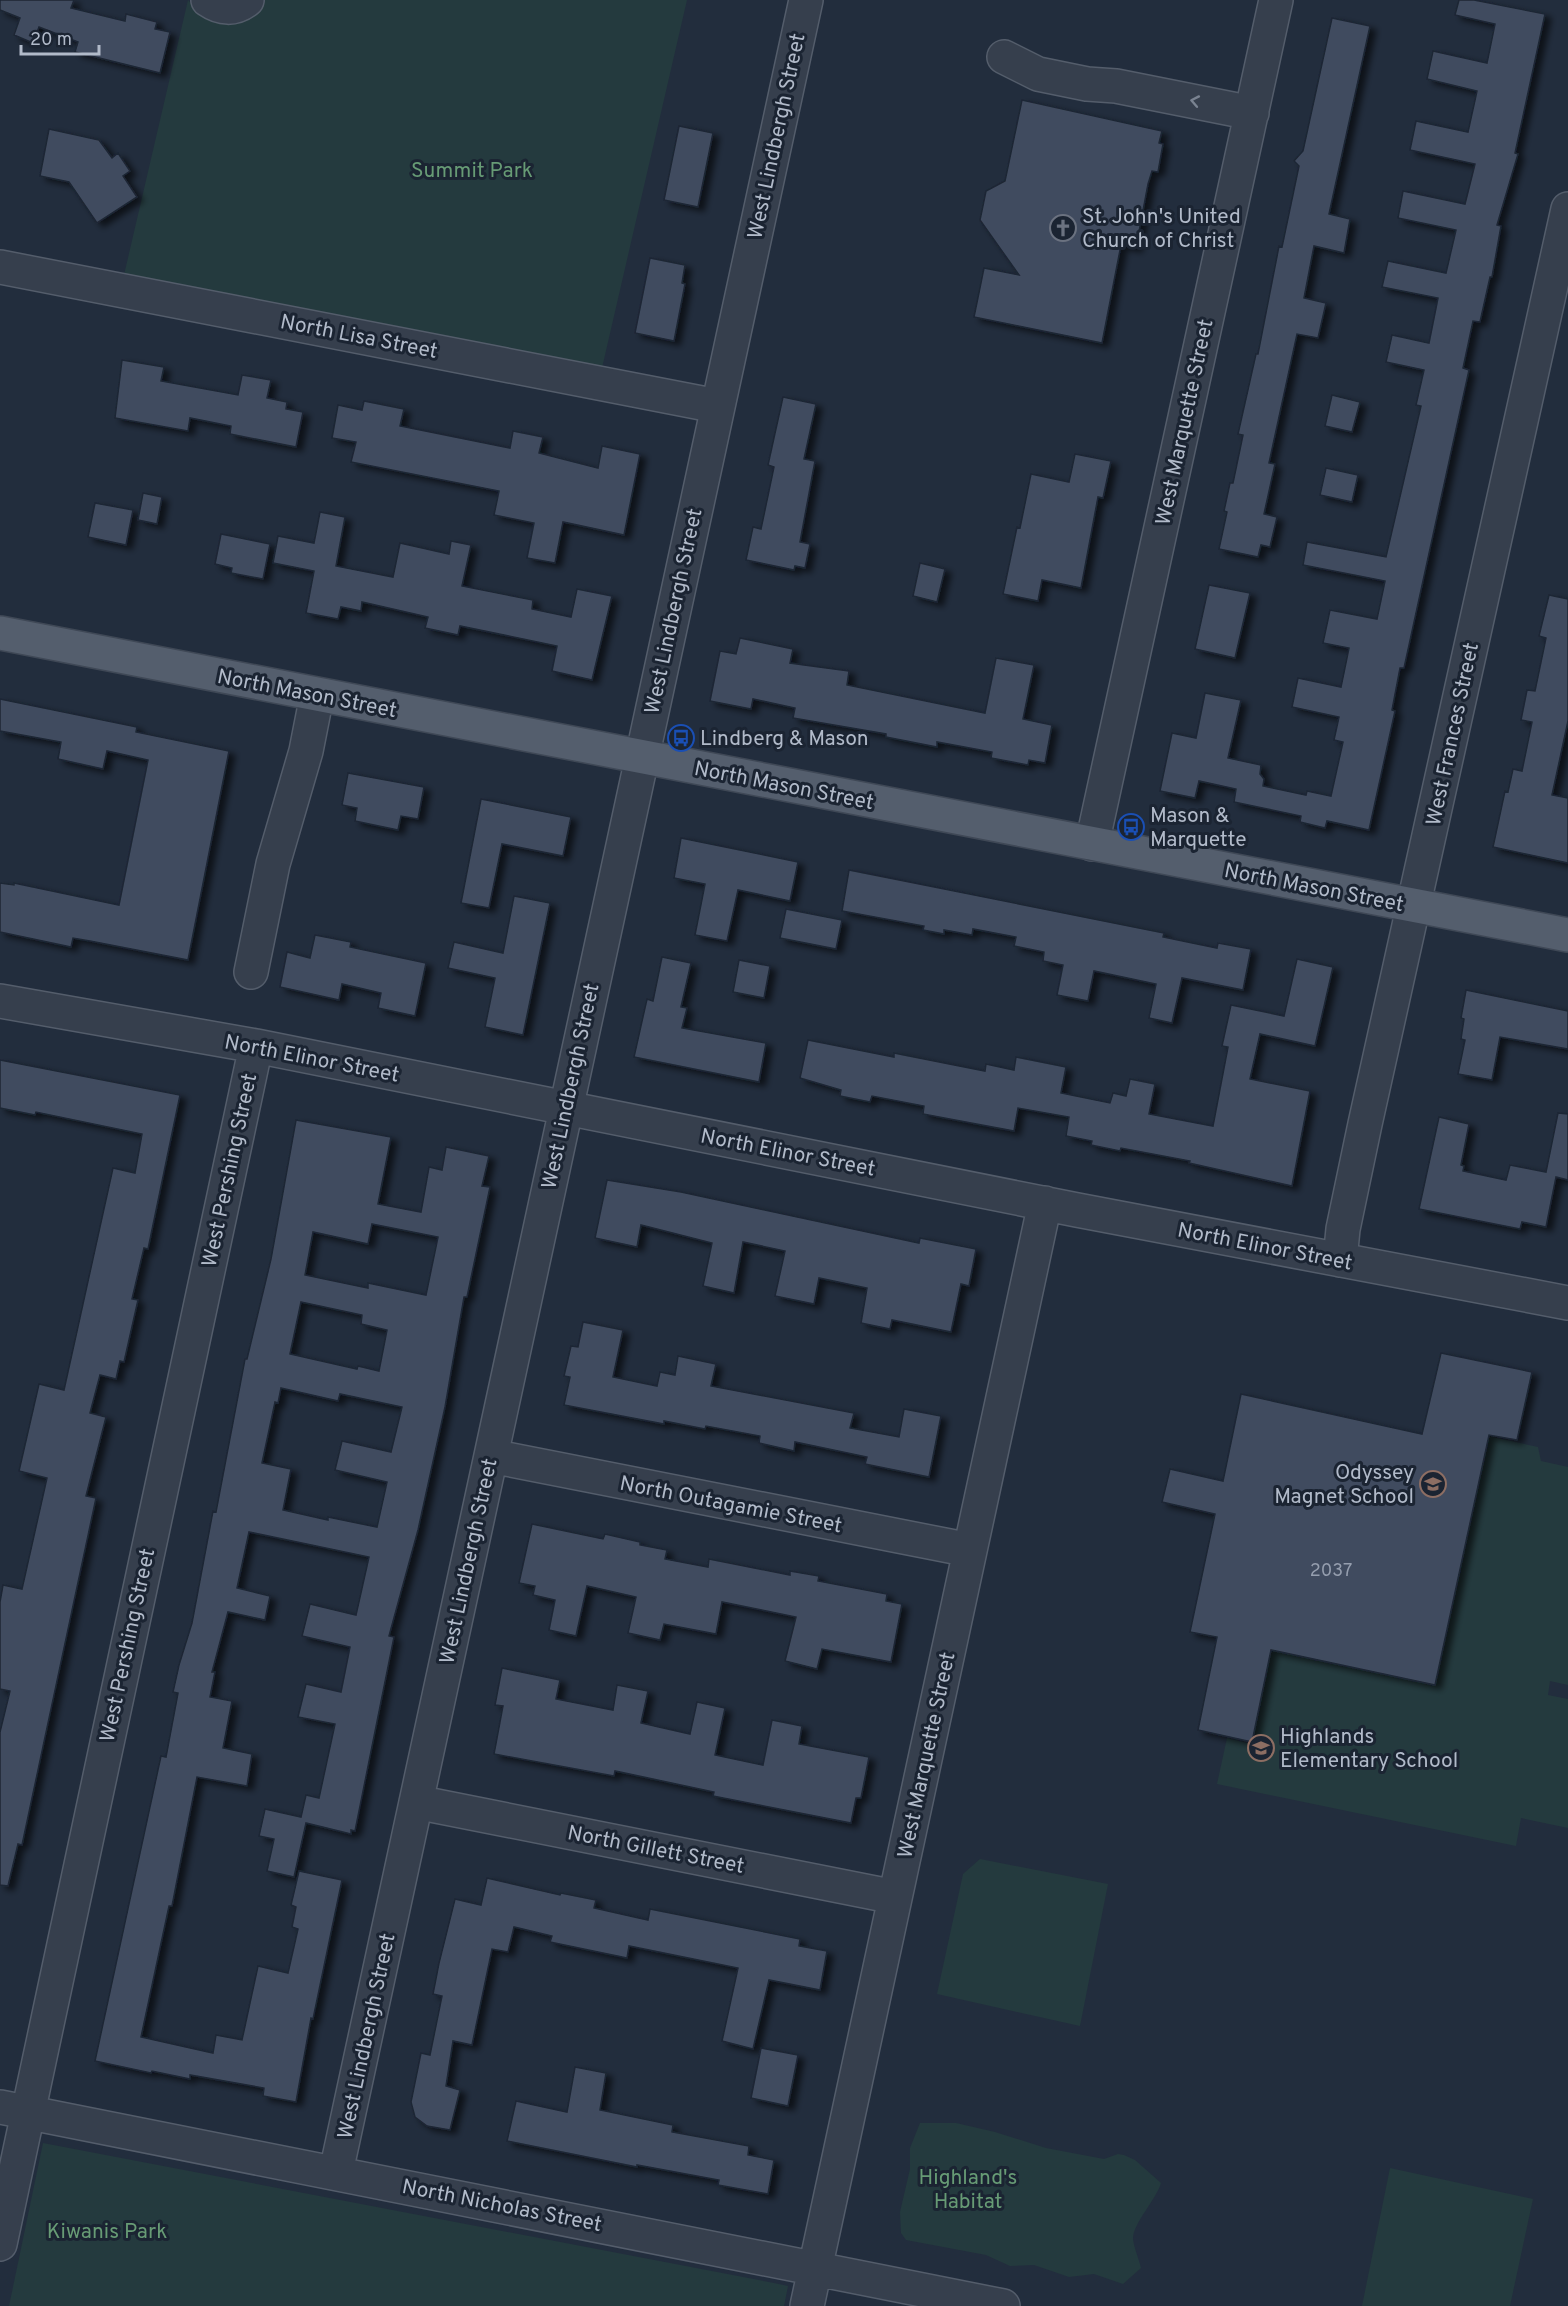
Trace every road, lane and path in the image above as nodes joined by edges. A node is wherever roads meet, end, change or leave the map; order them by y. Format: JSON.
{"nodes":[{"id":1,"x":208,"y":0,"type":"edge"},
{"id":2,"x":247,"y":0,"type":"edge"},
{"id":3,"x":806,"y":0,"type":"edge"},
{"id":4,"x":1276,"y":0,"type":"edge"},
{"id":5,"x":1004,"y":57,"type":"dead end"},
{"id":6,"x":1252,"y":113,"type":"junction"},
{"id":7,"x":1568,"y":208,"type":"edge"},
{"id":8,"x":0,"y":267,"type":"edge"},
{"id":9,"x":717,"y":406,"type":"junction"},
{"id":10,"x":0,"y":633,"type":"edge"},
{"id":11,"x":317,"y":694,"type":"junction"},
{"id":12,"x":641,"y":758,"type":"junction"},
{"id":13,"x":1092,"y":844,"type":"junction"},
{"id":14,"x":1415,"y":906,"type":"junction"},
{"id":15,"x":1568,"y":935,"type":"edge"},
{"id":16,"x":251,"y":972,"type":"dead end"},
{"id":17,"x":4,"y":1002,"type":"edge"},
{"id":18,"x":256,"y":1047,"type":"junction"},
{"id":19,"x":565,"y":1108,"type":"junction"},
{"id":20,"x":1045,"y":1203,"type":"junction"},
{"id":21,"x":1340,"y":1260,"type":"junction"},
{"id":22,"x":1568,"y":1303,"type":"edge"},
{"id":23,"x":491,"y":1456,"type":"junction"},
{"id":24,"x":970,"y":1550,"type":"junction"},
{"id":25,"x":416,"y":1802,"type":"junction"},
{"id":26,"x":895,"y":1897,"type":"junction"},
{"id":27,"x":14,"y":2110,"type":"edge"},
{"id":28,"x":336,"y":2172,"type":"junction"},
{"id":29,"x":0,"y":2244,"type":"edge"},
{"id":30,"x":815,"y":2268,"type":"junction"},
{"id":31,"x":807,"y":2306,"type":"edge"},
{"id":32,"x":1003,"y":2306,"type":"edge"}],
"edges":[{"from":1,"to":2,"type":"street"},
{"from":3,"to":9,"type":"street","name":"West Lindbergh Street"},
{"from":4,"to":6,"type":"street","name":"West Marquette Street"},
{"from":6,"to":5,"type":"street","one_way":true},
{"from":6,"to":13,"type":"street","name":"West Marquette Street"},
{"from":7,"to":14,"type":"street","name":"West Frances Street"},
{"from":8,"to":9,"type":"street","name":"North Lisa Street"},
{"from":9,"to":12,"type":"street","name":"West Lindbergh Street"},
{"from":10,"to":11,"type":"main road","name":"North Mason Street"},
{"from":11,"to":12,"type":"main road","name":"North Mason Street"},
{"from":11,"to":16,"type":"street"},
{"from":12,"to":13,"type":"main road","name":"North Mason Street"},
{"from":12,"to":19,"type":"street","name":"West Lindbergh Street"},
{"from":13,"to":14,"type":"main road","name":"North Mason Street"},
{"from":14,"to":15,"type":"main road","name":"North Mason Street"},
{"from":14,"to":21,"type":"street","name":"West Frances Street"},
{"from":17,"to":18,"type":"street","name":"North Elinor Street"},
{"from":18,"to":19,"type":"street","name":"North Elinor Street"},
{"from":18,"to":27,"type":"street","name":"West Pershing Street"},
{"from":19,"to":20,"type":"street","name":"North Elinor Street"},
{"from":19,"to":23,"type":"street","name":"West Lindbergh Street"},
{"from":20,"to":21,"type":"street","name":"North Elinor Street"},
{"from":20,"to":24,"type":"street","name":"West Marquette Street"},
{"from":21,"to":22,"type":"street","name":"North Elinor Street"},
{"from":23,"to":24,"type":"street","name":"North Outagamie Street"},
{"from":23,"to":25,"type":"street","name":"West Lindbergh Street"},
{"from":24,"to":26,"type":"street","name":"West Marquette Street"},
{"from":25,"to":26,"type":"street","name":"North Gillett Street"},
{"from":25,"to":28,"type":"street","name":"West Lindbergh Street"},
{"from":26,"to":30,"type":"street","name":"West Marquette Street"},
{"from":27,"to":28,"type":"street","name":"North Nicholas Street"},
{"from":27,"to":29,"type":"street","name":"West Pershing Street"},
{"from":28,"to":30,"type":"street","name":"North Nicholas Street"},
{"from":30,"to":31,"type":"street","name":"West Marquette Street"},
{"from":30,"to":32,"type":"street","name":"North Nicholas Street"}]}
